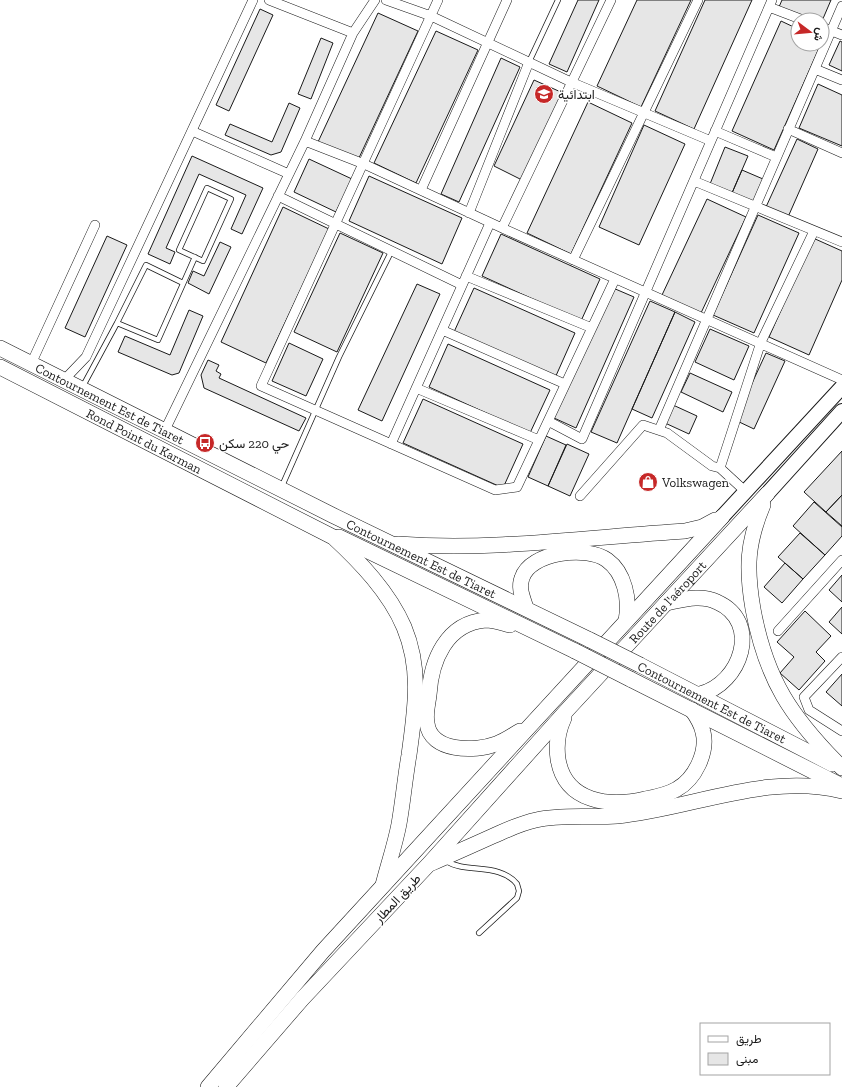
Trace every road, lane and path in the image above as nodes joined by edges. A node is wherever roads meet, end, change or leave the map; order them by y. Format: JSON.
{"nodes":[{"id":1,"x":253,"y":0,"type":"edge"},
{"id":2,"x":269,"y":0,"type":"edge"},
{"id":3,"x":375,"y":0,"type":"edge"},
{"id":4,"x":386,"y":0,"type":"edge"},
{"id":5,"x":438,"y":0,"type":"edge"},
{"id":6,"x":508,"y":0,"type":"edge"},
{"id":7,"x":558,"y":0,"type":"edge"},
{"id":8,"x":611,"y":0,"type":"edge"},
{"id":9,"x":698,"y":0,"type":"edge"},
{"id":10,"x":770,"y":3,"type":"edge"},
{"id":11,"x":842,"y":6,"type":"edge"},
{"id":12,"x":790,"y":13,"type":"edge"},
{"id":13,"x":431,"y":16,"type":"junction"},
{"id":14,"x":831,"y":31,"type":"junction"},
{"id":15,"x":353,"y":33,"type":"junction"},
{"id":16,"x":842,"y":35,"type":"edge"},
{"id":17,"x":487,"y":43,"type":"junction"},
{"id":18,"x":529,"y":62,"type":"junction"},
{"id":19,"x":815,"y":68,"type":"junction"},
{"id":20,"x":842,"y":80,"type":"edge"},
{"id":21,"x":571,"y":82,"type":"junction"},
{"id":22,"x":643,"y":113,"type":"junction"},
{"id":23,"x":788,"y":129,"type":"junction"},
{"id":24,"x":715,"y":131,"type":"junction"},
{"id":25,"x":192,"y":132,"type":"junction"},
{"id":26,"x":305,"y":141,"type":"junction"},
{"id":27,"x":711,"y":141,"type":"junction"},
{"id":28,"x":842,"y":153,"type":"edge"},
{"id":29,"x":776,"y":157,"type":"junction"},
{"id":30,"x":364,"y":164,"type":"junction"},
{"id":31,"x":289,"y":174,"type":"junction"},
{"id":32,"x":694,"y":181,"type":"junction"},
{"id":33,"x":421,"y":190,"type":"junction"},
{"id":34,"x":278,"y":196,"type":"junction"},
{"id":35,"x":754,"y":206,"type":"junction"},
{"id":36,"x":469,"y":213,"type":"junction"},
{"id":37,"x":490,"y":223,"type":"junction"},
{"id":38,"x":337,"y":224,"type":"junction"},
{"id":39,"x":95,"y":225,"type":"dead end"},
{"id":40,"x":502,"y":228,"type":"junction"},
{"id":41,"x":814,"y":231,"type":"junction"},
{"id":42,"x":842,"y":242,"type":"edge"},
{"id":43,"x":392,"y":250,"type":"junction"},
{"id":44,"x":195,"y":258,"type":"junction"},
{"id":45,"x":573,"y":260,"type":"junction"},
{"id":46,"x":615,"y":279,"type":"junction"},
{"id":47,"x":464,"y":280,"type":"junction"},
{"id":48,"x":183,"y":283,"type":"junction"},
{"id":49,"x":646,"y":292,"type":"junction"},
{"id":50,"x":706,"y":319,"type":"junction"},
{"id":51,"x":118,"y":323,"type":"junction"},
{"id":52,"x":592,"y":328,"type":"junction"},
{"id":53,"x":442,"y":330,"type":"junction"},
{"id":54,"x":761,"y":342,"type":"junction"},
{"id":55,"x":0,"y":348,"type":"edge"},
{"id":56,"x":31,"y":364,"type":"junction"},
{"id":57,"x":0,"y":366,"type":"edge"},
{"id":58,"x":65,"y":379,"type":"junction"},
{"id":59,"x":842,"y":380,"type":"edge"},
{"id":60,"x":566,"y":384,"type":"junction"},
{"id":61,"x":842,"y":387,"type":"edge"},
{"id":62,"x":82,"y":388,"type":"junction"},
{"id":63,"x":416,"y":388,"type":"junction"},
{"id":64,"x":316,"y":410,"type":"junction"},
{"id":65,"x":842,"y":411,"type":"edge"},
{"id":66,"x":548,"y":421,"type":"junction"},
{"id":67,"x":165,"y":430,"type":"junction"},
{"id":68,"x":659,"y":430,"type":"junction"},
{"id":69,"x":539,"y":440,"type":"junction"},
{"id":70,"x":391,"y":444,"type":"junction"},
{"id":71,"x":720,"y":468,"type":"junction"},
{"id":72,"x":281,"y":489,"type":"junction"},
{"id":73,"x":746,"y":492,"type":"junction"},
{"id":74,"x":767,"y":494,"type":"junction"},
{"id":75,"x":580,"y":496,"type":"dead end"},
{"id":76,"x":289,"y":514,"type":"junction"},
{"id":77,"x":722,"y":517,"type":"junction"},
{"id":78,"x":391,"y":544,"type":"junction"},
{"id":79,"x":842,"y":560,"type":"edge"},
{"id":80,"x":677,"y":566,"type":"junction"},
{"id":81,"x":690,"y":578,"type":"junction"},
{"id":82,"x":666,"y":603,"type":"junction"},
{"id":83,"x":526,"y":608,"type":"junction"},
{"id":84,"x":626,"y":621,"type":"junction"},
{"id":85,"x":532,"y":629,"type":"junction"},
{"id":86,"x":778,"y":631,"type":"dead end"},
{"id":87,"x":842,"y":657,"type":"edge"},
{"id":88,"x":700,"y":694,"type":"junction"},
{"id":89,"x":568,"y":709,"type":"junction"},
{"id":90,"x":692,"y":710,"type":"junction"},
{"id":91,"x":533,"y":723,"type":"junction"},
{"id":92,"x":842,"y":731,"type":"edge"},
{"id":93,"x":842,"y":768,"type":"edge"},
{"id":94,"x":842,"y":786,"type":"edge"},
{"id":95,"x":842,"y":791,"type":"edge"},
{"id":96,"x":443,"y":859,"type":"junction"},
{"id":97,"x":428,"y":865,"type":"junction"},
{"id":98,"x":378,"y":893,"type":"junction"},
{"id":99,"x":386,"y":910,"type":"junction"},
{"id":100,"x":479,"y":933,"type":"dead end"},
{"id":101,"x":208,"y":1087,"type":"edge"},
{"id":102,"x":226,"y":1087,"type":"edge"}],
"edges":[{"from":1,"to":25,"type":"street"},
{"from":2,"to":15,"type":"street"},
{"from":3,"to":15,"type":"street"},
{"from":4,"to":13,"type":"street"},
{"from":5,"to":13,"type":"street"},
{"from":6,"to":17,"type":"street"},
{"from":7,"to":18,"type":"lane"},
{"from":8,"to":21,"type":"street"},
{"from":9,"to":22,"type":"street"},
{"from":10,"to":12,"type":"street"},
{"from":10,"to":24,"type":"street"},
{"from":11,"to":14,"type":"street"},
{"from":13,"to":17,"type":"street"},
{"from":13,"to":30,"type":"street"},
{"from":14,"to":16,"type":"street"},
{"from":14,"to":19,"type":"street"},
{"from":15,"to":26,"type":"street"},
{"from":17,"to":18,"type":"street"},
{"from":17,"to":33,"type":"street"},
{"from":18,"to":21,"type":"street"},
{"from":18,"to":36,"type":"street"},
{"from":19,"to":20,"type":"street"},
{"from":19,"to":23,"type":"street"},
{"from":21,"to":22,"type":"street"},
{"from":21,"to":40,"type":"street"},
{"from":22,"to":27,"type":"street"},
{"from":22,"to":45,"type":"street"},
{"from":23,"to":28,"type":"street"},
{"from":23,"to":29,"type":"street"},
{"from":24,"to":27,"type":"street"},
{"from":24,"to":29,"type":"street"},
{"from":25,"to":31,"type":"street"},
{"from":25,"to":58,"type":"street"},
{"from":26,"to":30,"type":"street"},
{"from":26,"to":31,"type":"street"},
{"from":27,"to":32,"type":"street"},
{"from":29,"to":35,"type":"street"},
{"from":30,"to":33,"type":"street"},
{"from":30,"to":38,"type":"street"},
{"from":31,"to":34,"type":"street"},
{"from":32,"to":35,"type":"street"},
{"from":32,"to":49,"type":"street"},
{"from":33,"to":36,"type":"street"},
{"from":34,"to":38,"type":"street"},
{"from":34,"to":67,"type":"street"},
{"from":35,"to":41,"type":"street"},
{"from":35,"to":50,"type":"street"},
{"from":36,"to":37,"type":"street"},
{"from":37,"to":40,"type":"street"},
{"from":37,"to":47,"type":"street"},
{"from":38,"to":43,"type":"street"},
{"from":38,"to":64,"type":"street"},
{"from":39,"to":56,"type":"street"},
{"from":40,"to":45,"type":"street"},
{"from":41,"to":42,"type":"street"},
{"from":41,"to":54,"type":"street"},
{"from":43,"to":47,"type":"street"},
{"from":43,"to":64,"type":"lane"},
{"from":44,"to":44,"type":"lane"},
{"from":44,"to":48,"type":"lane"},
{"from":45,"to":46,"type":"street"},
{"from":46,"to":49,"type":"street"},
{"from":46,"to":52,"type":"street"},
{"from":47,"to":52,"type":"street"},
{"from":47,"to":53,"type":"street"},
{"from":48,"to":51,"type":"lane"},
{"from":48,"to":51,"type":"lane"},
{"from":49,"to":50,"type":"street"},
{"from":49,"to":66,"type":"street"},
{"from":50,"to":54,"type":"street"},
{"from":50,"to":68,"type":"street"},
{"from":51,"to":62,"type":"lane"},
{"from":52,"to":60,"type":"street"},
{"from":53,"to":60,"type":"street"},
{"from":53,"to":63,"type":"street"},
{"from":54,"to":59,"type":"street"},
{"from":54,"to":71,"type":"street"},
{"from":55,"to":56,"type":"highway","name":"Contournement Est de Tiaret"},
{"from":56,"to":58,"type":"highway","name":"Contournement Est de Tiaret"},
{"from":57,"to":76,"type":"highway","name":"Rond Point du Karman"},
{"from":58,"to":62,"type":"highway","name":"Contournement Est de Tiaret"},
{"from":60,"to":66,"type":"street"},
{"from":61,"to":73,"type":"main road"},
{"from":62,"to":67,"type":"highway","name":"Contournement Est de Tiaret"},
{"from":63,"to":69,"type":"street"},
{"from":63,"to":70,"type":"street"},
{"from":64,"to":70,"type":"street"},
{"from":64,"to":72,"type":"lane"},
{"from":65,"to":74,"type":"main road"},
{"from":66,"to":69,"type":"street"},
{"from":67,"to":72,"type":"highway","name":"Contournement Est de Tiaret"},
{"from":68,"to":71,"type":"street"},
{"from":68,"to":75,"type":"street"},
{"from":69,"to":70,"type":"street"},
{"from":71,"to":73,"type":"street"},
{"from":72,"to":78,"type":"highway","name":"Contournement Est de Tiaret"},
{"from":73,"to":77,"type":"main road"},
{"from":74,"to":81,"type":"highway","name":"Route de l'aéroport"},
{"from":74,"to":93,"type":"highway"},
{"from":76,"to":85,"type":"highway","name":"Contournement Est de Tiaret"},
{"from":76,"to":98,"type":"highway"},
{"from":77,"to":78,"type":"highway"},
{"from":77,"to":80,"type":"highway","name":"Route de l'aéroport"},
{"from":78,"to":83,"type":"highway","name":"Contournement Est de Tiaret"},
{"from":79,"to":86,"type":"street"},
{"from":80,"to":81,"type":"highway"},
{"from":80,"to":84,"type":"highway","name":"Route de l'aéroport"},
{"from":81,"to":82,"type":"highway","name":"Route de l'aéroport"},
{"from":82,"to":88,"type":"highway"},
{"from":82,"to":89,"type":"highway","name":"Route de l'aéroport"},
{"from":83,"to":84,"type":"highway"},
{"from":83,"to":88,"type":"highway","name":"Contournement Est de Tiaret","bridge":true},
{"from":84,"to":91,"type":"highway","name":"Route de l'aéroport"},
{"from":85,"to":90,"type":"highway","name":"Contournement Est de Tiaret","bridge":true},
{"from":85,"to":91,"type":"highway"},
{"from":87,"to":92,"type":"street"},
{"from":88,"to":93,"type":"highway","name":"Contournement Est de Tiaret"},
{"from":89,"to":90,"type":"highway"},
{"from":89,"to":97,"type":"highway","name":"طريق المطار"},
{"from":90,"to":94,"type":"highway","name":"Contournement Est de Tiaret"},
{"from":91,"to":98,"type":"highway","name":"طريق المطار"},
{"from":95,"to":96,"type":"highway"},
{"from":96,"to":97,"type":"highway"},
{"from":96,"to":100,"type":"lane"},
{"from":97,"to":99,"type":"highway","name":"طريق المطار"},
{"from":98,"to":99,"type":"highway"},
{"from":98,"to":101,"type":"highway","name":"طريق المطار"},
{"from":99,"to":102,"type":"highway","name":"طريق المطار"}]}
